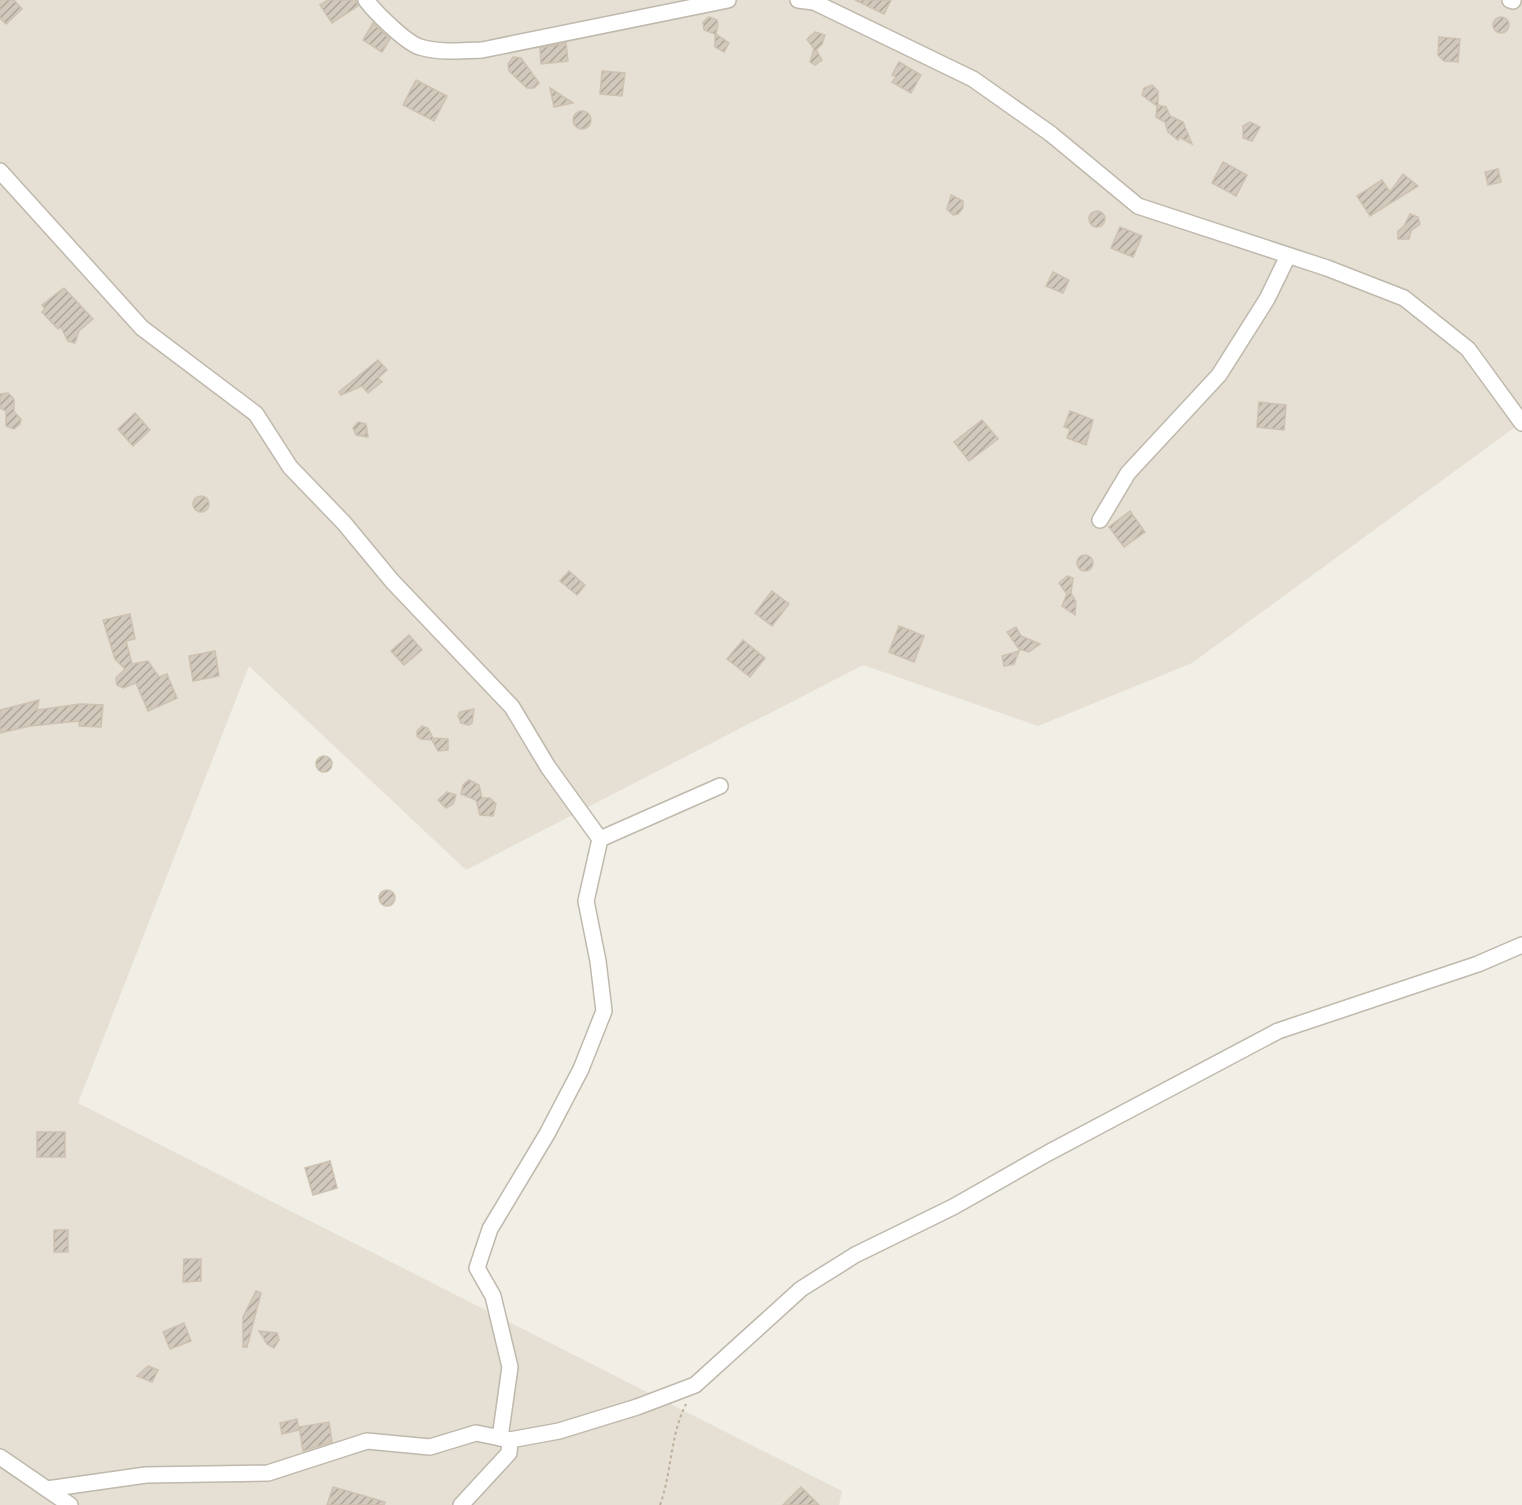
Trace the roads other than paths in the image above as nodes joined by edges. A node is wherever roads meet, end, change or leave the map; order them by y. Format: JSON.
{"nodes":[{"id":1,"x":366,"y":0,"type":"edge"},
{"id":2,"x":728,"y":0,"type":"edge"},
{"id":3,"x":798,"y":0,"type":"edge"},
{"id":4,"x":0,"y":171,"type":"edge"},
{"id":5,"x":1288,"y":256,"type":"junction"},
{"id":6,"x":1522,"y":423,"type":"edge"},
{"id":7,"x":1100,"y":520,"type":"dead end"},
{"id":8,"x":720,"y":786,"type":"dead end"},
{"id":9,"x":600,"y":839,"type":"junction"},
{"id":10,"x":1522,"y":945,"type":"edge"},
{"id":11,"x":505,"y":1439,"type":"junction"},
{"id":12,"x":0,"y":1456,"type":"edge"},
{"id":13,"x":47,"y":1489,"type":"junction"},
{"id":14,"x":70,"y":1505,"type":"edge"},
{"id":15,"x":461,"y":1505,"type":"edge"}],
"edges":[{"from":1,"to":2,"type":"street"},
{"from":3,"to":5,"type":"street"},
{"from":4,"to":9,"type":"street"},
{"from":5,"to":6,"type":"street"},
{"from":5,"to":7,"type":"street"},
{"from":8,"to":9,"type":"street"},
{"from":9,"to":11,"type":"street"},
{"from":10,"to":11,"type":"street"},
{"from":11,"to":13,"type":"street"},
{"from":11,"to":15,"type":"street"},
{"from":12,"to":13,"type":"street"},
{"from":13,"to":14,"type":"street"}]}
